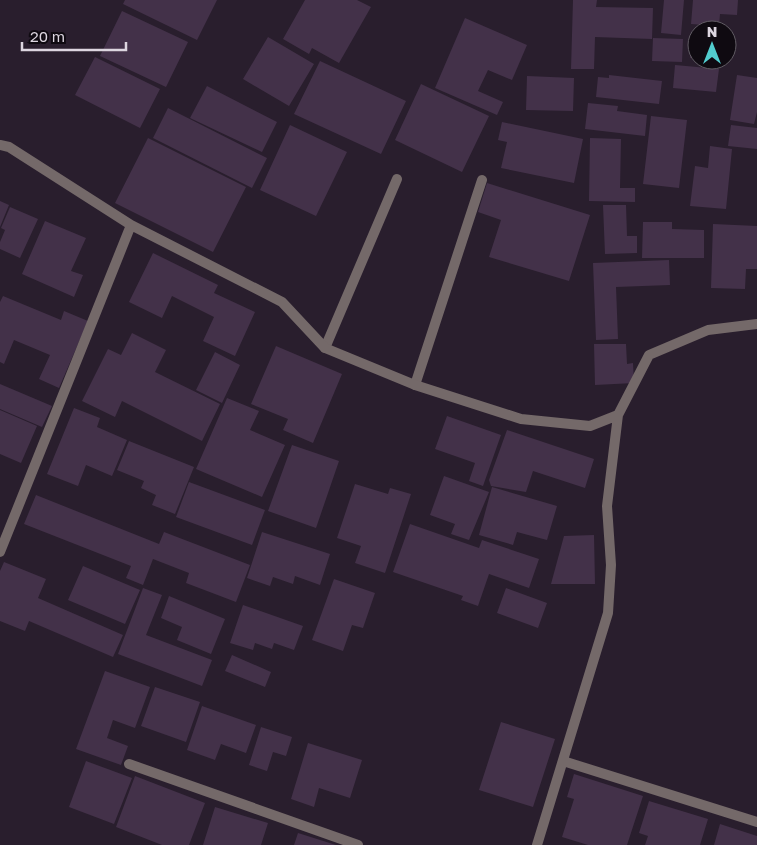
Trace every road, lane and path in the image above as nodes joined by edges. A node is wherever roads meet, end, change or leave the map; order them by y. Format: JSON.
{"nodes":[{"id":1,"x":0,"y":145,"type":"edge"},
{"id":2,"x":397,"y":179,"type":"dead end"},
{"id":3,"x":482,"y":180,"type":"dead end"},
{"id":4,"x":131,"y":225,"type":"junction"},
{"id":5,"x":757,"y":324,"type":"edge"},
{"id":6,"x":325,"y":348,"type":"junction"},
{"id":7,"x":415,"y":385,"type":"junction"},
{"id":8,"x":618,"y":415,"type":"junction"},
{"id":9,"x":0,"y":552,"type":"edge"},
{"id":10,"x":563,"y":761,"type":"junction"},
{"id":11,"x":129,"y":764,"type":"dead end"},
{"id":12,"x":757,"y":822,"type":"edge"},
{"id":13,"x":358,"y":845,"type":"edge"},
{"id":14,"x":537,"y":845,"type":"edge"}],
"edges":[{"from":1,"to":4,"type":"street"},
{"from":2,"to":6,"type":"street"},
{"from":3,"to":7,"type":"street"},
{"from":4,"to":6,"type":"street"},
{"from":4,"to":9,"type":"street"},
{"from":5,"to":8,"type":"street"},
{"from":6,"to":7,"type":"street"},
{"from":7,"to":8,"type":"street"},
{"from":8,"to":10,"type":"street"},
{"from":10,"to":12,"type":"street"},
{"from":10,"to":14,"type":"street"},
{"from":11,"to":13,"type":"street"}]}
